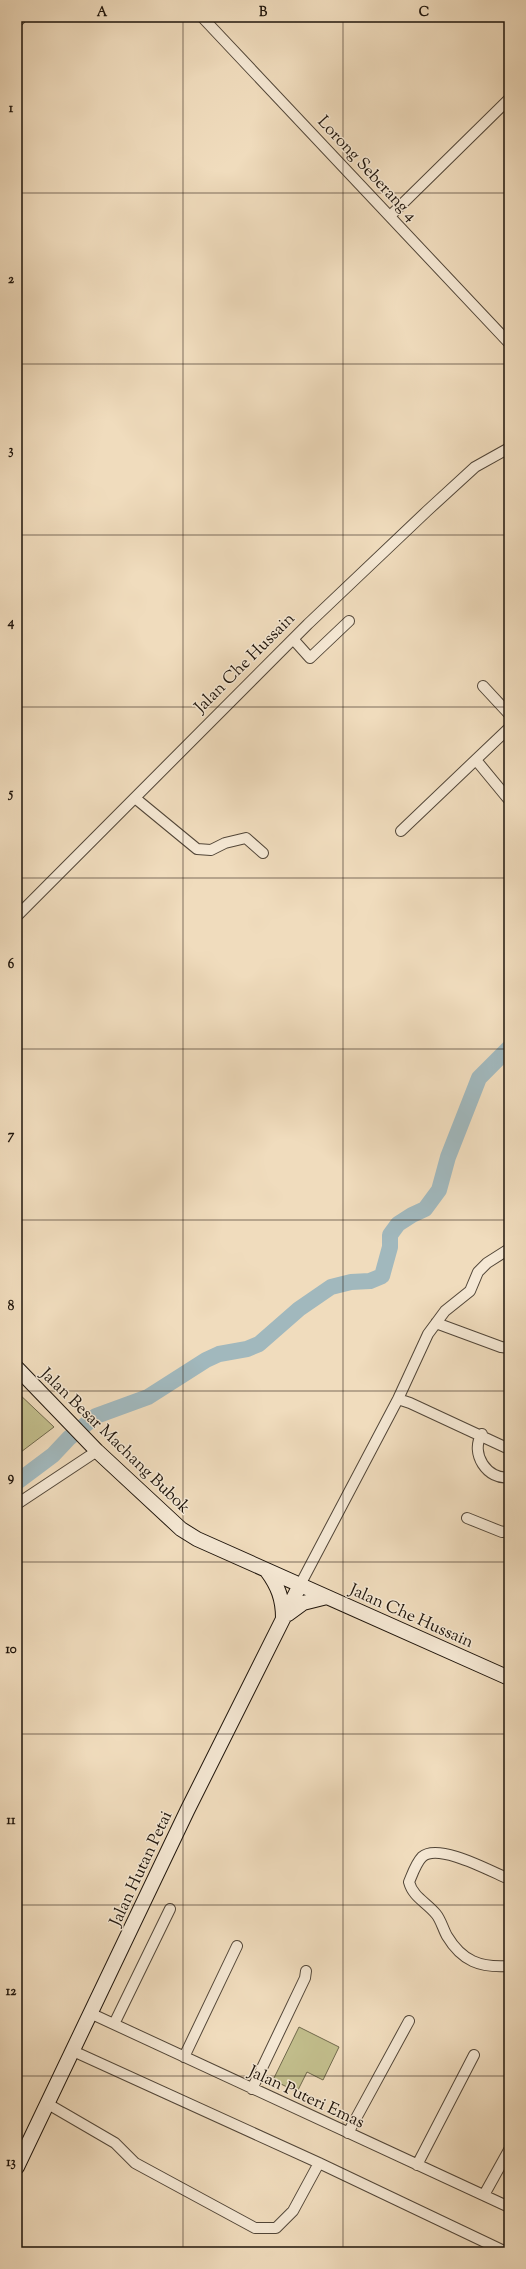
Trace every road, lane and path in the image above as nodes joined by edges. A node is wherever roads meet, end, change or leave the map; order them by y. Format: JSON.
{"nodes":[{"id":1,"x":22,"y":17,"type":"edge"},
{"id":2,"x":202,"y":17,"type":"edge"},
{"id":3,"x":17,"y":22,"type":"edge"},
{"id":4,"x":509,"y":99,"type":"edge"},
{"id":5,"x":390,"y":216,"type":"junction"},
{"id":6,"x":509,"y":343,"type":"edge"},
{"id":7,"x":509,"y":448,"type":"edge"},
{"id":8,"x":349,"y":621,"type":"dead end"},
{"id":9,"x":293,"y":639,"type":"junction"},
{"id":10,"x":483,"y":686,"type":"dead end"},
{"id":11,"x":509,"y":714,"type":"edge"},
{"id":12,"x":509,"y":728,"type":"edge"},
{"id":13,"x":476,"y":760,"type":"junction"},
{"id":14,"x":135,"y":798,"type":"junction"},
{"id":15,"x":509,"y":800,"type":"edge"},
{"id":16,"x":401,"y":831,"type":"dead end"},
{"id":17,"x":263,"y":853,"type":"dead end"},
{"id":18,"x":17,"y":916,"type":"edge"},
{"id":19,"x":509,"y":1249,"type":"edge"},
{"id":20,"x":436,"y":1322,"type":"junction"},
{"id":21,"x":509,"y":1348,"type":"edge"},
{"id":22,"x":17,"y":1368,"type":"edge"},
{"id":23,"x":398,"y":1399,"type":"junction"},
{"id":24,"x":482,"y":1435,"type":"junction"},
{"id":25,"x":509,"y":1449,"type":"edge"},
{"id":26,"x":97,"y":1451,"type":"junction"},
{"id":27,"x":509,"y":1477,"type":"edge"},
{"id":28,"x":17,"y":1504,"type":"edge"},
{"id":29,"x":467,"y":1518,"type":"dead end"},
{"id":30,"x":509,"y":1531,"type":"edge"},
{"id":31,"x":266,"y":1570,"type":"junction"},
{"id":32,"x":300,"y":1586,"type":"junction"},
{"id":33,"x":327,"y":1597,"type":"junction"},
{"id":34,"x":284,"y":1618,"type":"junction"},
{"id":35,"x":509,"y":1678,"type":"edge"},
{"id":36,"x":509,"y":1879,"type":"edge"},
{"id":37,"x":170,"y":1909,"type":"dead end"},
{"id":38,"x":237,"y":1946,"type":"dead end"},
{"id":39,"x":509,"y":1966,"type":"edge"},
{"id":40,"x":306,"y":1971,"type":"dead end"},
{"id":41,"x":92,"y":2014,"type":"junction"},
{"id":42,"x":409,"y":2021,"type":"dead end"},
{"id":43,"x":114,"y":2024,"type":"junction"},
{"id":44,"x":73,"y":2051,"type":"junction"},
{"id":45,"x":474,"y":2055,"type":"dead end"},
{"id":46,"x":184,"y":2057,"type":"junction"},
{"id":47,"x":252,"y":2089,"type":"junction"},
{"id":48,"x":48,"y":2104,"type":"junction"},
{"id":49,"x":348,"y":2133,"type":"junction"},
{"id":50,"x":509,"y":2150,"type":"edge"},
{"id":51,"x":319,"y":2163,"type":"junction"},
{"id":52,"x":417,"y":2165,"type":"junction"},
{"id":53,"x":17,"y":2167,"type":"edge"},
{"id":54,"x":484,"y":2195,"type":"junction"},
{"id":55,"x":509,"y":2207,"type":"edge"},
{"id":56,"x":506,"y":2252,"type":"edge"}],
"edges":[{"from":1,"to":3,"type":"street"},
{"from":2,"to":5,"type":"street","name":"Lorong Seberang 4"},
{"from":4,"to":5,"type":"street"},
{"from":5,"to":6,"type":"street","name":"Lorong Seberang 4"},
{"from":7,"to":9,"type":"street","name":"Jalan Che Hussain"},
{"from":8,"to":9,"type":"street"},
{"from":9,"to":14,"type":"street","name":"Jalan Che Hussain"},
{"from":10,"to":11,"type":"street"},
{"from":12,"to":13,"type":"street"},
{"from":13,"to":15,"type":"street"},
{"from":13,"to":16,"type":"street"},
{"from":14,"to":17,"type":"street"},
{"from":14,"to":18,"type":"street","name":"Jalan Che Hussain"},
{"from":19,"to":20,"type":"street"},
{"from":20,"to":21,"type":"street"},
{"from":20,"to":23,"type":"street"},
{"from":22,"to":26,"type":"main road","name":"Jalan Besar Machang Bubok"},
{"from":23,"to":24,"type":"street"},
{"from":23,"to":32,"type":"street"},
{"from":24,"to":25,"type":"street"},
{"from":24,"to":27,"type":"street"},
{"from":26,"to":28,"type":"street"},
{"from":26,"to":31,"type":"main road","name":"Jalan Besar Machang Bubok"},
{"from":29,"to":30,"type":"street"},
{"from":31,"to":32,"type":"main road","name":"Jalan Besar Machang Bubok"},
{"from":31,"to":34,"type":"main road"},
{"from":32,"to":33,"type":"main road","name":"Jalan Che Hussain"},
{"from":32,"to":34,"type":"main road","name":"Jalan Hutan Petai"},
{"from":33,"to":34,"type":"main road"},
{"from":33,"to":35,"type":"main road","name":"Jalan Che Hussain"},
{"from":34,"to":41,"type":"main road","name":"Jalan Hutan Petai"},
{"from":36,"to":39,"type":"street"},
{"from":37,"to":43,"type":"street"},
{"from":38,"to":46,"type":"street"},
{"from":40,"to":47,"type":"street"},
{"from":41,"to":43,"type":"street","name":"Jalan Puteri Emas"},
{"from":41,"to":44,"type":"main road","name":"Jalan Hutan Petai"},
{"from":42,"to":49,"type":"street"},
{"from":43,"to":46,"type":"street","name":"Jalan Puteri Emas"},
{"from":44,"to":48,"type":"main road","name":"Jalan Hutan Petai"},
{"from":44,"to":51,"type":"street"},
{"from":45,"to":52,"type":"street"},
{"from":46,"to":47,"type":"street","name":"Jalan Puteri Emas"},
{"from":47,"to":49,"type":"street","name":"Jalan Puteri Emas"},
{"from":48,"to":51,"type":"street"},
{"from":48,"to":53,"type":"main road","name":"Jalan Hutan Petai"},
{"from":49,"to":52,"type":"street","name":"Jalan Puteri Emas"},
{"from":50,"to":54,"type":"street"},
{"from":51,"to":56,"type":"street"},
{"from":52,"to":54,"type":"street","name":"Jalan Puteri Emas"},
{"from":54,"to":55,"type":"street","name":"Jalan Puteri Emas"}]}
